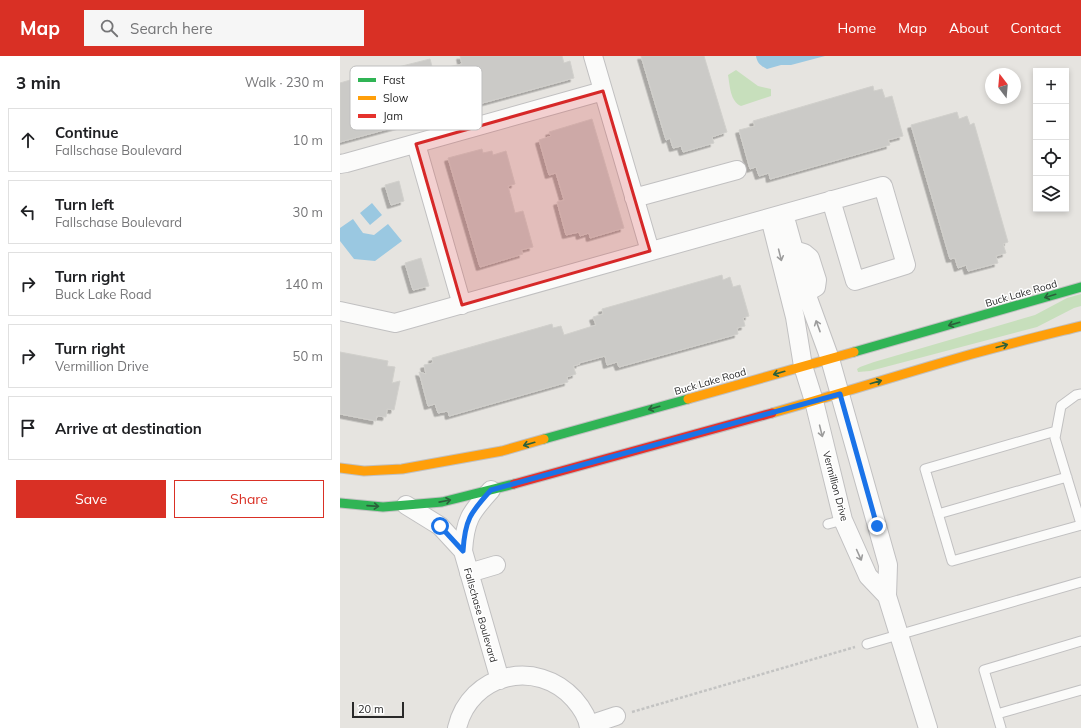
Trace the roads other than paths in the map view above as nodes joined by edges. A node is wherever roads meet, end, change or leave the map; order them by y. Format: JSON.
{"nodes":[{"id":1,"x":593,"y":56,"type":"edge"},
{"id":2,"x":603,"y":91,"type":"junction"},
{"id":3,"x":482,"y":125,"type":"edge"},
{"id":4,"x":465,"y":130,"type":"edge"},
{"id":5,"x":416,"y":144,"type":"junction"},
{"id":6,"x":340,"y":164,"type":"edge"},
{"id":7,"x":736,"y":170,"type":"dead end"},
{"id":8,"x":634,"y":198,"type":"junction"},
{"id":9,"x":831,"y":200,"type":"junction"},
{"id":10,"x":777,"y":216,"type":"junction"},
{"id":11,"x":650,"y":252,"type":"junction"},
{"id":12,"x":1081,"y":287,"type":"edge"},
{"id":13,"x":798,"y":296,"type":"junction"},
{"id":14,"x":462,"y":305,"type":"junction"},
{"id":15,"x":340,"y":310,"type":"edge"},
{"id":16,"x":1069,"y":321,"type":"dead end"},
{"id":17,"x":1081,"y":326,"type":"edge"},
{"id":18,"x":1057,"y":331,"type":"junction"},
{"id":19,"x":830,"y":359,"type":"junction"},
{"id":20,"x":803,"y":366,"type":"junction"},
{"id":21,"x":840,"y":394,"type":"junction"},
{"id":22,"x":1081,"y":394,"type":"edge"},
{"id":23,"x":814,"y":401,"type":"junction"},
{"id":24,"x":1056,"y":431,"type":"junction"},
{"id":25,"x":340,"y":468,"type":"edge"},
{"id":26,"x":1067,"y":477,"type":"junction"},
{"id":27,"x":491,"y":490,"type":"junction"},
{"id":28,"x":340,"y":503,"type":"edge"},
{"id":29,"x":406,"y":505,"type":"junction"},
{"id":30,"x":938,"y":514,"type":"junction"},
{"id":31,"x":1081,"y":524,"type":"edge"},
{"id":32,"x":463,"y":551,"type":"junction"},
{"id":33,"x":496,"y":565,"type":"dead end"},
{"id":34,"x":468,"y":573,"type":"junction"},
{"id":35,"x":1081,"y":582,"type":"edge"},
{"id":36,"x":887,"y":596,"type":"junction"},
{"id":37,"x":899,"y":634,"type":"junction"},
{"id":38,"x":1081,"y":641,"type":"edge"},
{"id":39,"x":867,"y":644,"type":"road end"},
{"id":40,"x":500,"y":680,"type":"junction"},
{"id":41,"x":1081,"y":690,"type":"edge"},
{"id":42,"x":997,"y":714,"type":"junction"},
{"id":43,"x":616,"y":716,"type":"road end"},
{"id":44,"x":589,"y":726,"type":"edge"},
{"id":45,"x":457,"y":728,"type":"edge"},
{"id":46,"x":928,"y":728,"type":"edge"},
{"id":47,"x":1001,"y":728,"type":"edge"}],
"edges":[{"from":1,"to":2,"type":"street"},
{"from":2,"to":3,"type":"street"},
{"from":2,"to":8,"type":"street"},
{"from":4,"to":5,"type":"street"},
{"from":5,"to":6,"type":"street"},
{"from":5,"to":14,"type":"street"},
{"from":7,"to":8,"type":"street"},
{"from":8,"to":11,"type":"street"},
{"from":9,"to":9,"type":"street"},
{"from":9,"to":10,"type":"street"},
{"from":10,"to":11,"type":"street"},
{"from":10,"to":13,"type":"street","one_way":true},
{"from":10,"to":13,"type":"street"},
{"from":11,"to":14,"type":"street"},
{"from":12,"to":19,"type":"main road","name":"Buck Lake Road","one_way":true},
{"from":19,"to":13,"type":"street","name":"Vermillion Drive","one_way":true},
{"from":13,"to":20,"type":"street","name":"Vermillion Drive"},
{"from":14,"to":15,"type":"street"},
{"from":16,"to":18,"type":"main road"},
{"from":17,"to":18,"type":"main road"},
{"from":21,"to":18,"type":"main road","one_way":true},
{"from":19,"to":20,"type":"main road","name":"Buck Lake Road"},
{"from":19,"to":21,"type":"street","name":"Vermillion Drive"},
{"from":20,"to":23,"type":"street","name":"Vermillion Drive"},
{"from":20,"to":25,"type":"main road","name":"Buck Lake Road","one_way":true},
{"from":21,"to":23,"type":"main road"},
{"from":21,"to":36,"type":"street","name":"Vermillion Drive"},
{"from":22,"to":24,"type":"lane"},
{"from":23,"to":27,"type":"main road"},
{"from":23,"to":36,"type":"street","name":"Vermillion Drive","one_way":true},
{"from":24,"to":26,"type":"lane"},
{"from":24,"to":30,"type":"lane"},
{"from":26,"to":30,"type":"lane"},
{"from":26,"to":31,"type":"lane"},
{"from":29,"to":27,"type":"main road","one_way":true},
{"from":27,"to":32,"type":"street","name":"Fallschase Boulevard"},
{"from":28,"to":29,"type":"main road","one_way":true},
{"from":29,"to":32,"type":"street","name":"Fallschase Boulevard"},
{"from":30,"to":31,"type":"lane"},
{"from":32,"to":34,"type":"street","name":"Fallschase Boulevard"},
{"from":33,"to":34,"type":"street"},
{"from":34,"to":40,"type":"street","name":"Fallschase Boulevard"},
{"from":35,"to":37,"type":"lane"},
{"from":36,"to":37,"type":"street","name":"Vermillion Drive"},
{"from":37,"to":39,"type":"lane"},
{"from":37,"to":46,"type":"street","name":"Vermillion Drive"},
{"from":38,"to":42,"type":"lane"},
{"from":40,"to":44,"type":"street"},
{"from":40,"to":45,"type":"street"},
{"from":41,"to":42,"type":"lane"},
{"from":42,"to":47,"type":"lane"},
{"from":43,"to":44,"type":"street"}]}
